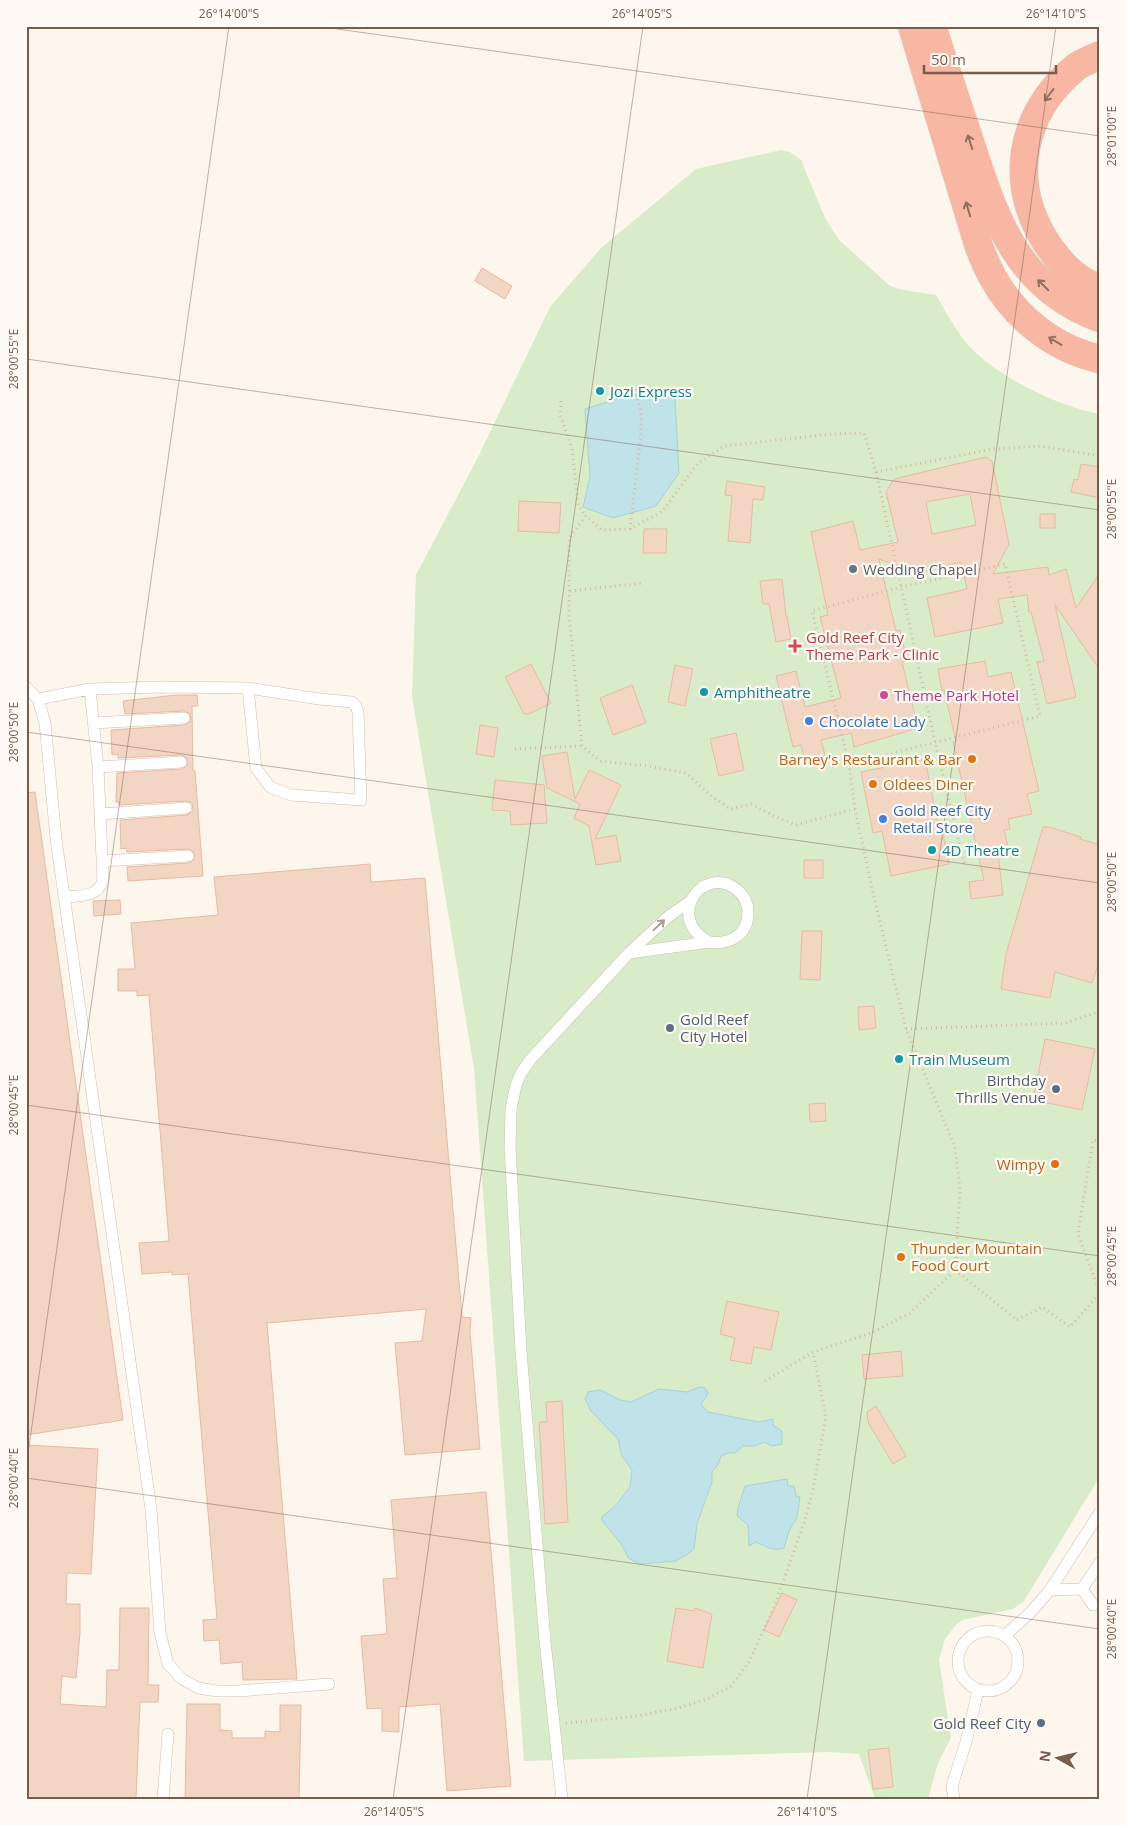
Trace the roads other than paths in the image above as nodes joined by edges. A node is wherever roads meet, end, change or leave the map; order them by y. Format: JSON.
{"nodes":[{"id":1,"x":912,"y":26,"type":"edge"},
{"id":2,"x":932,"y":26,"type":"edge"},
{"id":3,"x":1100,"y":55,"type":"edge"},
{"id":4,"x":1100,"y":288,"type":"edge"},
{"id":5,"x":1100,"y":318,"type":"edge"},
{"id":6,"x":1100,"y":359,"type":"edge"},
{"id":7,"x":26,"y":687,"type":"edge"},
{"id":8,"x":248,"y":688,"type":"junction"},
{"id":9,"x":90,"y":689,"type":"junction"},
{"id":10,"x":38,"y":699,"type":"junction"},
{"id":11,"x":184,"y":718,"type":"dead end"},
{"id":12,"x":93,"y":723,"type":"junction"},
{"id":13,"x":181,"y":762,"type":"dead end"},
{"id":14,"x":98,"y":767,"type":"junction"},
{"id":15,"x":186,"y":808,"type":"dead end"},
{"id":16,"x":100,"y":814,"type":"junction"},
{"id":17,"x":188,"y":856,"type":"dead end"},
{"id":18,"x":102,"y":861,"type":"junction"},
{"id":19,"x":65,"y":897,"type":"junction"},
{"id":20,"x":691,"y":901,"type":"junction"},
{"id":21,"x":709,"y":942,"type":"junction"},
{"id":22,"x":629,"y":953,"type":"junction"},
{"id":23,"x":1100,"y":1512,"type":"edge"},
{"id":24,"x":1100,"y":1562,"type":"edge"},
{"id":25,"x":1082,"y":1589,"type":"junction"},
{"id":26,"x":1050,"y":1590,"type":"junction"},
{"id":27,"x":1093,"y":1604,"type":"dead end"},
{"id":28,"x":1004,"y":1636,"type":"junction"},
{"id":29,"x":329,"y":1684,"type":"dead end"},
{"id":30,"x":978,"y":1690,"type":"junction"},
{"id":31,"x":168,"y":1734,"type":"dead end"},
{"id":32,"x":162,"y":1799,"type":"edge"},
{"id":33,"x":562,"y":1799,"type":"edge"},
{"id":34,"x":954,"y":1799,"type":"edge"}],
"edges":[{"from":6,"to":1,"type":"highway","one_way":true},
{"from":5,"to":2,"type":"highway","one_way":true},
{"from":3,"to":4,"type":"highway","one_way":true},
{"from":7,"to":10,"type":"lane"},
{"from":8,"to":8,"type":"lane"},
{"from":8,"to":9,"type":"lane"},
{"from":9,"to":10,"type":"lane"},
{"from":9,"to":12,"type":"lane"},
{"from":10,"to":19,"type":"lane"},
{"from":11,"to":12,"type":"lane"},
{"from":12,"to":14,"type":"lane"},
{"from":13,"to":14,"type":"lane"},
{"from":14,"to":16,"type":"lane"},
{"from":15,"to":16,"type":"lane"},
{"from":16,"to":18,"type":"lane"},
{"from":17,"to":18,"type":"lane"},
{"from":18,"to":19,"type":"lane"},
{"from":19,"to":29,"type":"lane"},
{"from":20,"to":21,"type":"lane"},
{"from":20,"to":21,"type":"lane"},
{"from":22,"to":20,"type":"lane","one_way":true},
{"from":21,"to":22,"type":"lane"},
{"from":22,"to":33,"type":"lane"},
{"from":23,"to":26,"type":"lane"},
{"from":24,"to":25,"type":"lane"},
{"from":25,"to":26,"type":"lane"},
{"from":25,"to":27,"type":"lane"},
{"from":26,"to":28,"type":"lane"},
{"from":28,"to":30,"type":"lane"},
{"from":28,"to":30,"type":"lane"},
{"from":30,"to":34,"type":"lane"},
{"from":31,"to":32,"type":"lane"}]}
